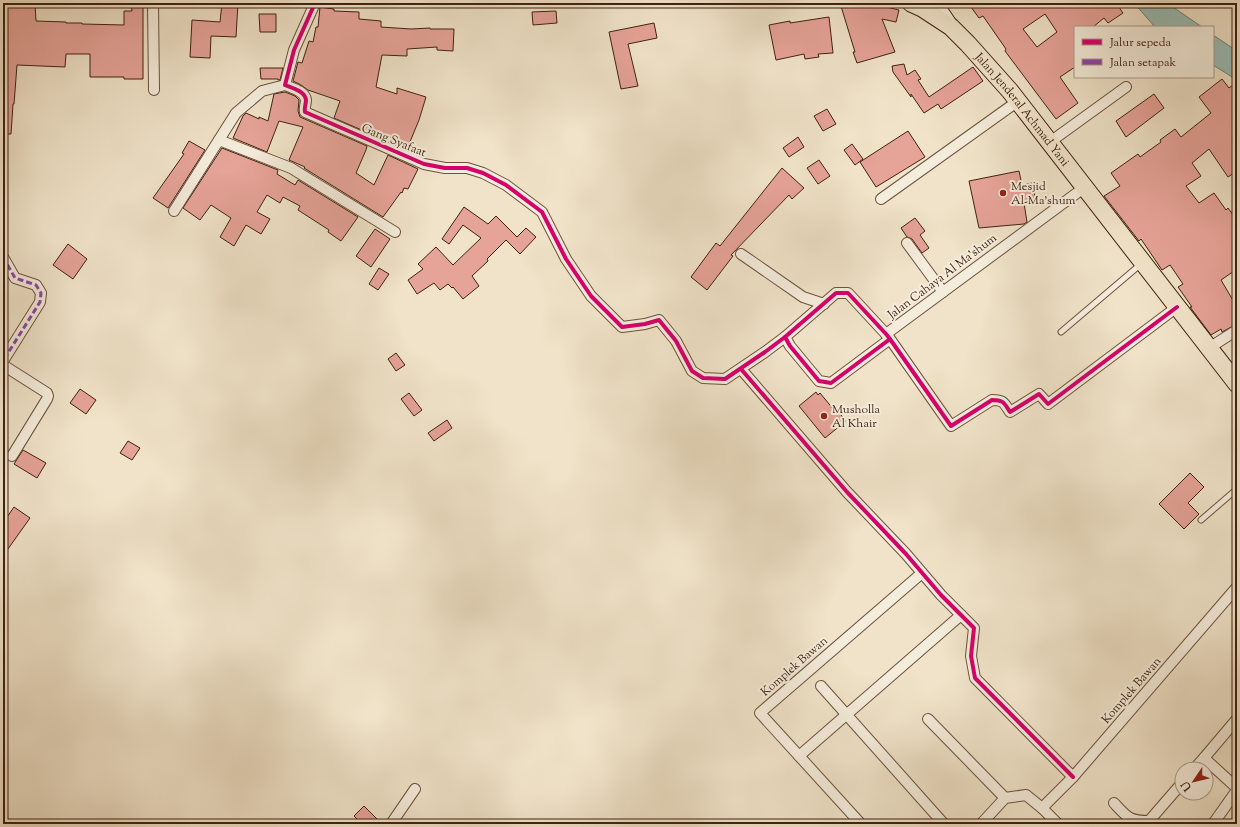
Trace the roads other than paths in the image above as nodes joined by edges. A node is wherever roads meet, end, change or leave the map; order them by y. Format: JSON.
{"nodes":[{"id":1,"x":153,"y":3,"type":"edge"},
{"id":2,"x":315,"y":3,"type":"edge"},
{"id":3,"x":911,"y":3,"type":"edge"},
{"id":4,"x":934,"y":3,"type":"edge"},
{"id":5,"x":951,"y":27,"type":"junction"},
{"id":6,"x":285,"y":85,"type":"junction"},
{"id":7,"x":1126,"y":87,"type":"dead end"},
{"id":8,"x":154,"y":90,"type":"dead end"},
{"id":9,"x":1018,"y":101,"type":"junction"},
{"id":10,"x":219,"y":140,"type":"junction"},
{"id":11,"x":1050,"y":142,"type":"junction"},
{"id":12,"x":1085,"y":186,"type":"junction"},
{"id":13,"x":881,"y":199,"type":"dead end"},
{"id":14,"x":174,"y":210,"type":"dead end"},
{"id":15,"x":395,"y":232,"type":"dead end"},
{"id":16,"x":906,"y":243,"type":"dead end"},
{"id":17,"x":741,"y":254,"type":"dead end"},
{"id":18,"x":3,"y":257,"type":"edge"},
{"id":19,"x":1143,"y":262,"type":"junction"},
{"id":20,"x":943,"y":292,"type":"junction"},
{"id":21,"x":824,"y":304,"type":"junction"},
{"id":22,"x":1177,"y":307,"type":"junction"},
{"id":23,"x":1237,"y":330,"type":"edge"},
{"id":24,"x":1061,"y":332,"type":"dead end"},
{"id":25,"x":888,"y":336,"type":"junction"},
{"id":26,"x":785,"y":337,"type":"junction"},
{"id":27,"x":1209,"y":348,"type":"junction"},
{"id":28,"x":3,"y":361,"type":"edge"},
{"id":29,"x":3,"y":365,"type":"edge"},
{"id":30,"x":741,"y":369,"type":"junction"},
{"id":31,"x":1237,"y":384,"type":"edge"},
{"id":32,"x":12,"y":456,"type":"dead end"},
{"id":33,"x":1237,"y":489,"type":"edge"},
{"id":34,"x":1201,"y":520,"type":"dead end"},
{"id":35,"x":922,"y":573,"type":"junction"},
{"id":36,"x":1236,"y":591,"type":"edge"},
{"id":37,"x":961,"y":615,"type":"junction"},
{"id":38,"x":821,"y":686,"type":"dead end"},
{"id":39,"x":846,"y":714,"type":"junction"},
{"id":40,"x":928,"y":719,"type":"dead end"},
{"id":41,"x":1237,"y":719,"type":"edge"},
{"id":42,"x":799,"y":756,"type":"junction"},
{"id":43,"x":1204,"y":758,"type":"junction"},
{"id":44,"x":1201,"y":761,"type":"edge"},
{"id":45,"x":1073,"y":777,"type":"junction"},
{"id":46,"x":415,"y":789,"type":"dead end"},
{"id":47,"x":1237,"y":789,"type":"edge"},
{"id":48,"x":1174,"y":792,"type":"edge"},
{"id":49,"x":1005,"y":798,"type":"junction"},
{"id":50,"x":1114,"y":803,"type":"dead end"},
{"id":51,"x":1042,"y":808,"type":"junction"},
{"id":52,"x":391,"y":824,"type":"edge"},
{"id":53,"x":861,"y":824,"type":"edge"},
{"id":54,"x":944,"y":824,"type":"edge"},
{"id":55,"x":981,"y":824,"type":"edge"},
{"id":56,"x":1058,"y":824,"type":"edge"},
{"id":57,"x":1213,"y":824,"type":"edge"}],
"edges":[{"from":1,"to":8,"type":"street"},
{"from":2,"to":6,"type":"street"},
{"from":3,"to":5,"type":"main road","name":"Jalan Jenderal Achmad Yani"},
{"from":4,"to":5,"type":"main road"},
{"from":5,"to":9,"type":"main road","name":"Jalan Jenderal Achmad Yani"},
{"from":6,"to":10,"type":"street"},
{"from":6,"to":30,"type":"street","name":"Gang Syafaat"},
{"from":7,"to":11,"type":"street"},
{"from":9,"to":11,"type":"main road","name":"Jalan Jenderal Achmad Yani"},
{"from":9,"to":13,"type":"street"},
{"from":10,"to":14,"type":"street"},
{"from":10,"to":15,"type":"street"},
{"from":11,"to":12,"type":"main road","name":"Jalan Jenderal Achmad Yani"},
{"from":12,"to":19,"type":"main road","name":"Jalan Jenderal Achmad Yani"},
{"from":12,"to":20,"type":"street","name":"Jalan Cahaya Al Ma'shum"},
{"from":16,"to":20,"type":"street"},
{"from":17,"to":21,"type":"street"},
{"from":18,"to":28,"type":"street"},
{"from":19,"to":22,"type":"main road","name":"Jalan Jenderal Achmad Yani"},
{"from":19,"to":24,"type":"lane"},
{"from":20,"to":25,"type":"street","name":"Jalan Cahaya Al Ma'shum"},
{"from":21,"to":25,"type":"street"},
{"from":21,"to":26,"type":"street"},
{"from":22,"to":25,"type":"street","name":"Jalan Cahaya Al Ma'shum"},
{"from":22,"to":27,"type":"main road","name":"Jalan Jenderal Achmad Yani"},
{"from":23,"to":27,"type":"street"},
{"from":25,"to":26,"type":"street"},
{"from":26,"to":30,"type":"street"},
{"from":27,"to":31,"type":"main road","name":"Jalan Jenderal Achmad Yani"},
{"from":29,"to":32,"type":"street"},
{"from":30,"to":35,"type":"street"},
{"from":33,"to":34,"type":"lane"},
{"from":35,"to":37,"type":"street"},
{"from":35,"to":42,"type":"street","name":"Komplek Bawan"},
{"from":36,"to":45,"type":"street","name":"Komplek Bawan"},
{"from":37,"to":39,"type":"street"},
{"from":37,"to":45,"type":"street"},
{"from":38,"to":39,"type":"street"},
{"from":39,"to":42,"type":"street"},
{"from":39,"to":54,"type":"street"},
{"from":40,"to":49,"type":"street"},
{"from":41,"to":43,"type":"street"},
{"from":42,"to":53,"type":"street","name":"Komplek Bawan"},
{"from":43,"to":44,"type":"street"},
{"from":43,"to":47,"type":"street"},
{"from":45,"to":51,"type":"street","name":"Komplek Bawan"},
{"from":46,"to":52,"type":"street"},
{"from":47,"to":57,"type":"street"},
{"from":48,"to":50,"type":"street"},
{"from":49,"to":51,"type":"street"},
{"from":49,"to":55,"type":"street"},
{"from":51,"to":56,"type":"street"}]}
